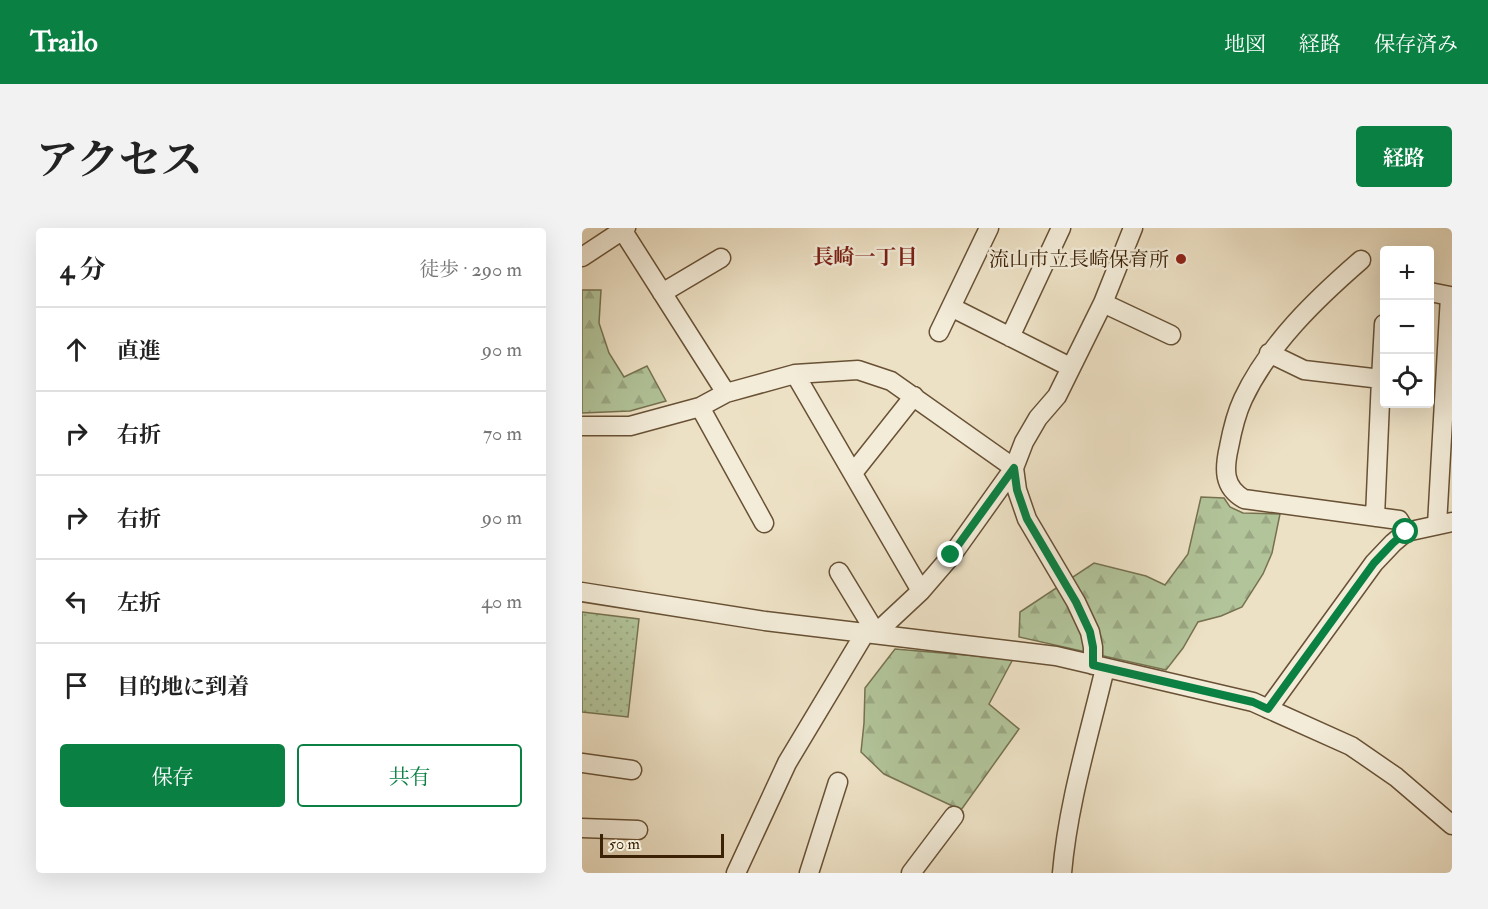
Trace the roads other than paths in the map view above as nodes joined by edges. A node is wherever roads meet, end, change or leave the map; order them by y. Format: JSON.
{"nodes":[{"id":1,"x":989,"y":228,"type":"edge"},
{"id":2,"x":1061,"y":228,"type":"edge"},
{"id":3,"x":1133,"y":228,"type":"edge"},
{"id":4,"x":623,"y":229,"type":"edge"},
{"id":5,"x":582,"y":257,"type":"edge"},
{"id":6,"x":721,"y":258,"type":"dead end"},
{"id":7,"x":1361,"y":260,"type":"dead end"},
{"id":8,"x":662,"y":293,"type":"junction"},
{"id":9,"x":1434,"y":293,"type":"edge"},
{"id":10,"x":1103,"y":303,"type":"junction"},
{"id":11,"x":951,"y":307,"type":"junction"},
{"id":12,"x":939,"y":332,"type":"dead end"},
{"id":13,"x":1171,"y":335,"type":"dead end"},
{"id":14,"x":1010,"y":337,"type":"junction"},
{"id":15,"x":1450,"y":341,"type":"edge"},
{"id":16,"x":1269,"y":353,"type":"junction"},
{"id":17,"x":1070,"y":367,"type":"junction"},
{"id":18,"x":795,"y":374,"type":"junction"},
{"id":19,"x":1380,"y":380,"type":"edge"},
{"id":20,"x":726,"y":393,"type":"junction"},
{"id":21,"x":914,"y":396,"type":"junction"},
{"id":22,"x":1380,"y":403,"type":"edge"},
{"id":23,"x":700,"y":407,"type":"junction"},
{"id":24,"x":582,"y":426,"type":"edge"},
{"id":25,"x":1014,"y":468,"type":"junction"},
{"id":26,"x":853,"y":473,"type":"junction"},
{"id":27,"x":1375,"y":517,"type":"junction"},
{"id":28,"x":764,"y":523,"type":"dead end"},
{"id":29,"x":1444,"y":523,"type":"edge"},
{"id":30,"x":1406,"y":532,"type":"junction"},
{"id":31,"x":839,"y":572,"type":"dead end"},
{"id":32,"x":921,"y":591,"type":"junction"},
{"id":33,"x":582,"y":592,"type":"edge"},
{"id":34,"x":871,"y":633,"type":"junction"},
{"id":35,"x":1099,"y":666,"type":"junction"},
{"id":36,"x":1268,"y":709,"type":"junction"},
{"id":37,"x":582,"y":763,"type":"edge"},
{"id":38,"x":632,"y":770,"type":"dead end"},
{"id":39,"x":838,"y":782,"type":"dead end"},
{"id":40,"x":954,"y":816,"type":"dead end"},
{"id":41,"x":1452,"y":825,"type":"edge"},
{"id":42,"x":582,"y":828,"type":"edge"},
{"id":43,"x":638,"y":830,"type":"dead end"},
{"id":44,"x":736,"y":873,"type":"edge"},
{"id":45,"x":809,"y":873,"type":"edge"},
{"id":46,"x":911,"y":873,"type":"edge"},
{"id":47,"x":1062,"y":873,"type":"edge"}],
"edges":[{"from":1,"to":11,"type":"street"},
{"from":2,"to":14,"type":"street"},
{"from":3,"to":10,"type":"street"},
{"from":4,"to":5,"type":"street"},
{"from":4,"to":8,"type":"street"},
{"from":6,"to":8,"type":"street"},
{"from":7,"to":16,"type":"street"},
{"from":8,"to":20,"type":"street"},
{"from":9,"to":15,"type":"street"},
{"from":10,"to":13,"type":"street"},
{"from":10,"to":17,"type":"street"},
{"from":11,"to":12,"type":"street"},
{"from":11,"to":14,"type":"street"},
{"from":14,"to":17,"type":"street"},
{"from":15,"to":29,"type":"street"},
{"from":16,"to":19,"type":"street"},
{"from":16,"to":27,"type":"street"},
{"from":17,"to":25,"type":"street"},
{"from":18,"to":20,"type":"street"},
{"from":18,"to":21,"type":"street"},
{"from":18,"to":26,"type":"street"},
{"from":20,"to":23,"type":"street"},
{"from":21,"to":25,"type":"street"},
{"from":21,"to":26,"type":"street"},
{"from":22,"to":27,"type":"street"},
{"from":23,"to":24,"type":"street"},
{"from":23,"to":28,"type":"street"},
{"from":25,"to":32,"type":"street"},
{"from":25,"to":35,"type":"street"},
{"from":26,"to":32,"type":"street"},
{"from":27,"to":30,"type":"street"},
{"from":29,"to":30,"type":"street"},
{"from":30,"to":36,"type":"street"},
{"from":31,"to":34,"type":"street"},
{"from":32,"to":34,"type":"street"},
{"from":33,"to":34,"type":"street"},
{"from":34,"to":35,"type":"street"},
{"from":34,"to":44,"type":"street"},
{"from":35,"to":36,"type":"street"},
{"from":35,"to":47,"type":"street"},
{"from":36,"to":41,"type":"street"},
{"from":37,"to":38,"type":"street"},
{"from":39,"to":45,"type":"street"},
{"from":40,"to":46,"type":"street"},
{"from":42,"to":43,"type":"street"}]}
